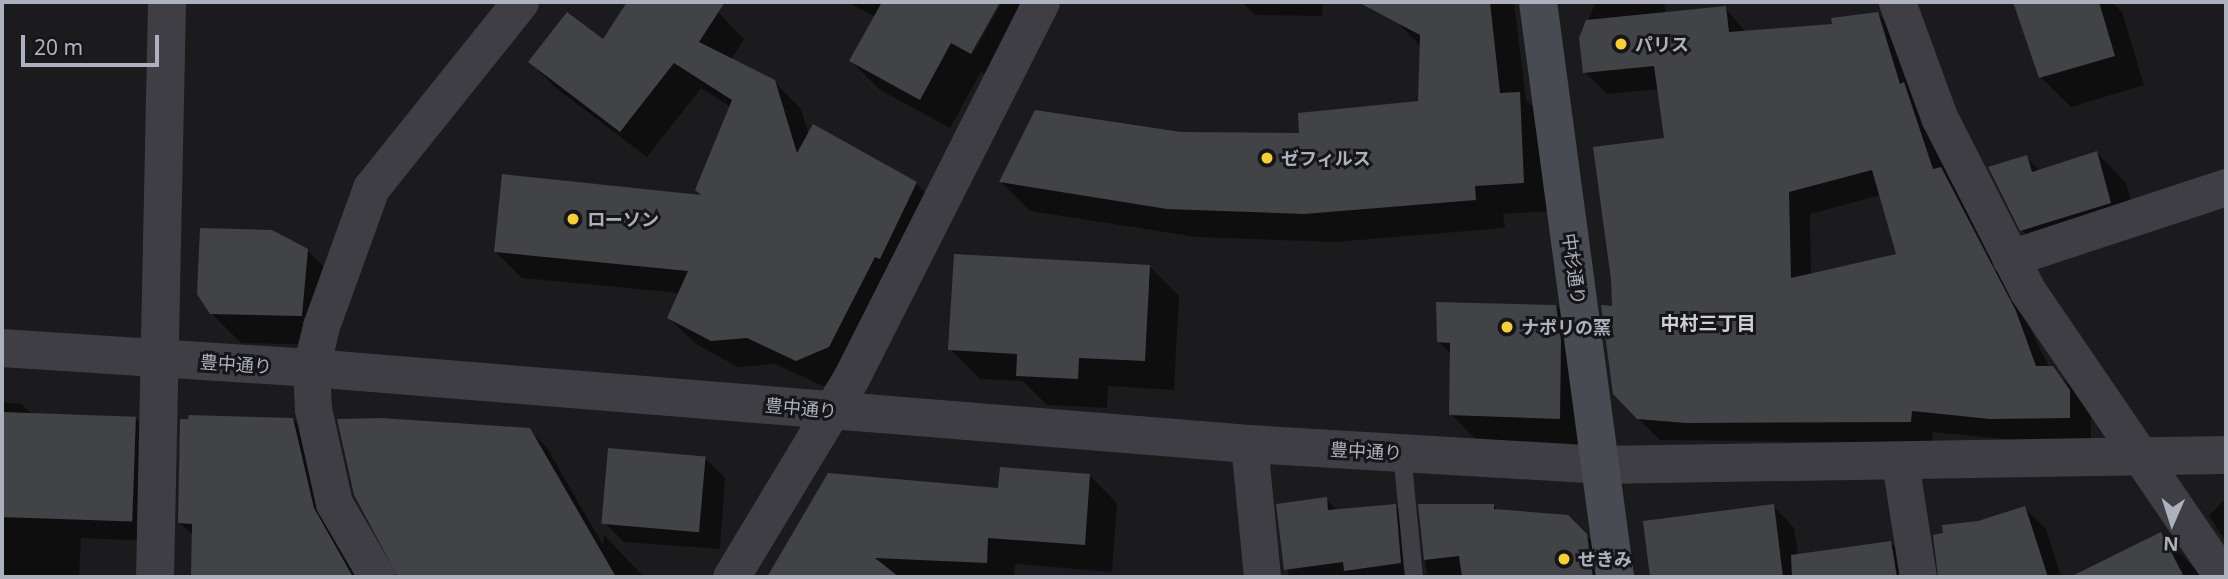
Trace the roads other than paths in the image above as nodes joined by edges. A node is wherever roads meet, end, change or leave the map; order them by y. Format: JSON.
{"nodes":[{"id":1,"x":167,"y":2,"type":"edge"},
{"id":2,"x":520,"y":2,"type":"edge"},
{"id":3,"x":1041,"y":2,"type":"edge"},
{"id":4,"x":1538,"y":2,"type":"edge"},
{"id":5,"x":1897,"y":2,"type":"edge"},
{"id":6,"x":2226,"y":187,"type":"edge"},
{"id":7,"x":2010,"y":258,"type":"junction"},
{"id":8,"x":2,"y":348,"type":"edge"},
{"id":9,"x":159,"y":359,"type":"junction"},
{"id":10,"x":311,"y":368,"type":"junction"},
{"id":11,"x":833,"y":410,"type":"junction"},
{"id":12,"x":1248,"y":444,"type":"junction"},
{"id":13,"x":1402,"y":453,"type":"junction"},
{"id":14,"x":2226,"y":454,"type":"edge"},
{"id":15,"x":2145,"y":457,"type":"junction"},
{"id":16,"x":1900,"y":462,"type":"junction"},
{"id":17,"x":1600,"y":465,"type":"junction"},
{"id":18,"x":155,"y":577,"type":"edge"},
{"id":19,"x":377,"y":577,"type":"edge"},
{"id":20,"x":731,"y":577,"type":"edge"},
{"id":21,"x":1262,"y":577,"type":"edge"},
{"id":22,"x":1414,"y":577,"type":"edge"},
{"id":23,"x":1615,"y":577,"type":"edge"},
{"id":24,"x":1918,"y":577,"type":"edge"},
{"id":25,"x":2223,"y":577,"type":"edge"}],
"edges":[{"from":1,"to":9,"type":"street"},
{"from":2,"to":10,"type":"street"},
{"from":3,"to":11,"type":"street"},
{"from":4,"to":17,"type":"main road","name":"中杉通り"},
{"from":5,"to":7,"type":"street"},
{"from":6,"to":7,"type":"street"},
{"from":7,"to":15,"type":"street"},
{"from":8,"to":9,"type":"street","name":"豊中通り"},
{"from":9,"to":10,"type":"street","name":"豊中通り"},
{"from":9,"to":18,"type":"street"},
{"from":10,"to":11,"type":"street","name":"豊中通り"},
{"from":10,"to":19,"type":"street"},
{"from":11,"to":12,"type":"street","name":"豊中通り"},
{"from":11,"to":20,"type":"street"},
{"from":12,"to":13,"type":"street","name":"豊中通り"},
{"from":12,"to":21,"type":"street"},
{"from":13,"to":17,"type":"street","name":"豊中通り"},
{"from":13,"to":22,"type":"lane"},
{"from":14,"to":15,"type":"street","name":"豊中通り"},
{"from":15,"to":16,"type":"street","name":"豊中通り"},
{"from":15,"to":25,"type":"street"},
{"from":16,"to":17,"type":"street","name":"豊中通り"},
{"from":16,"to":24,"type":"street"},
{"from":17,"to":23,"type":"main road","name":"中杉通り"}]}
